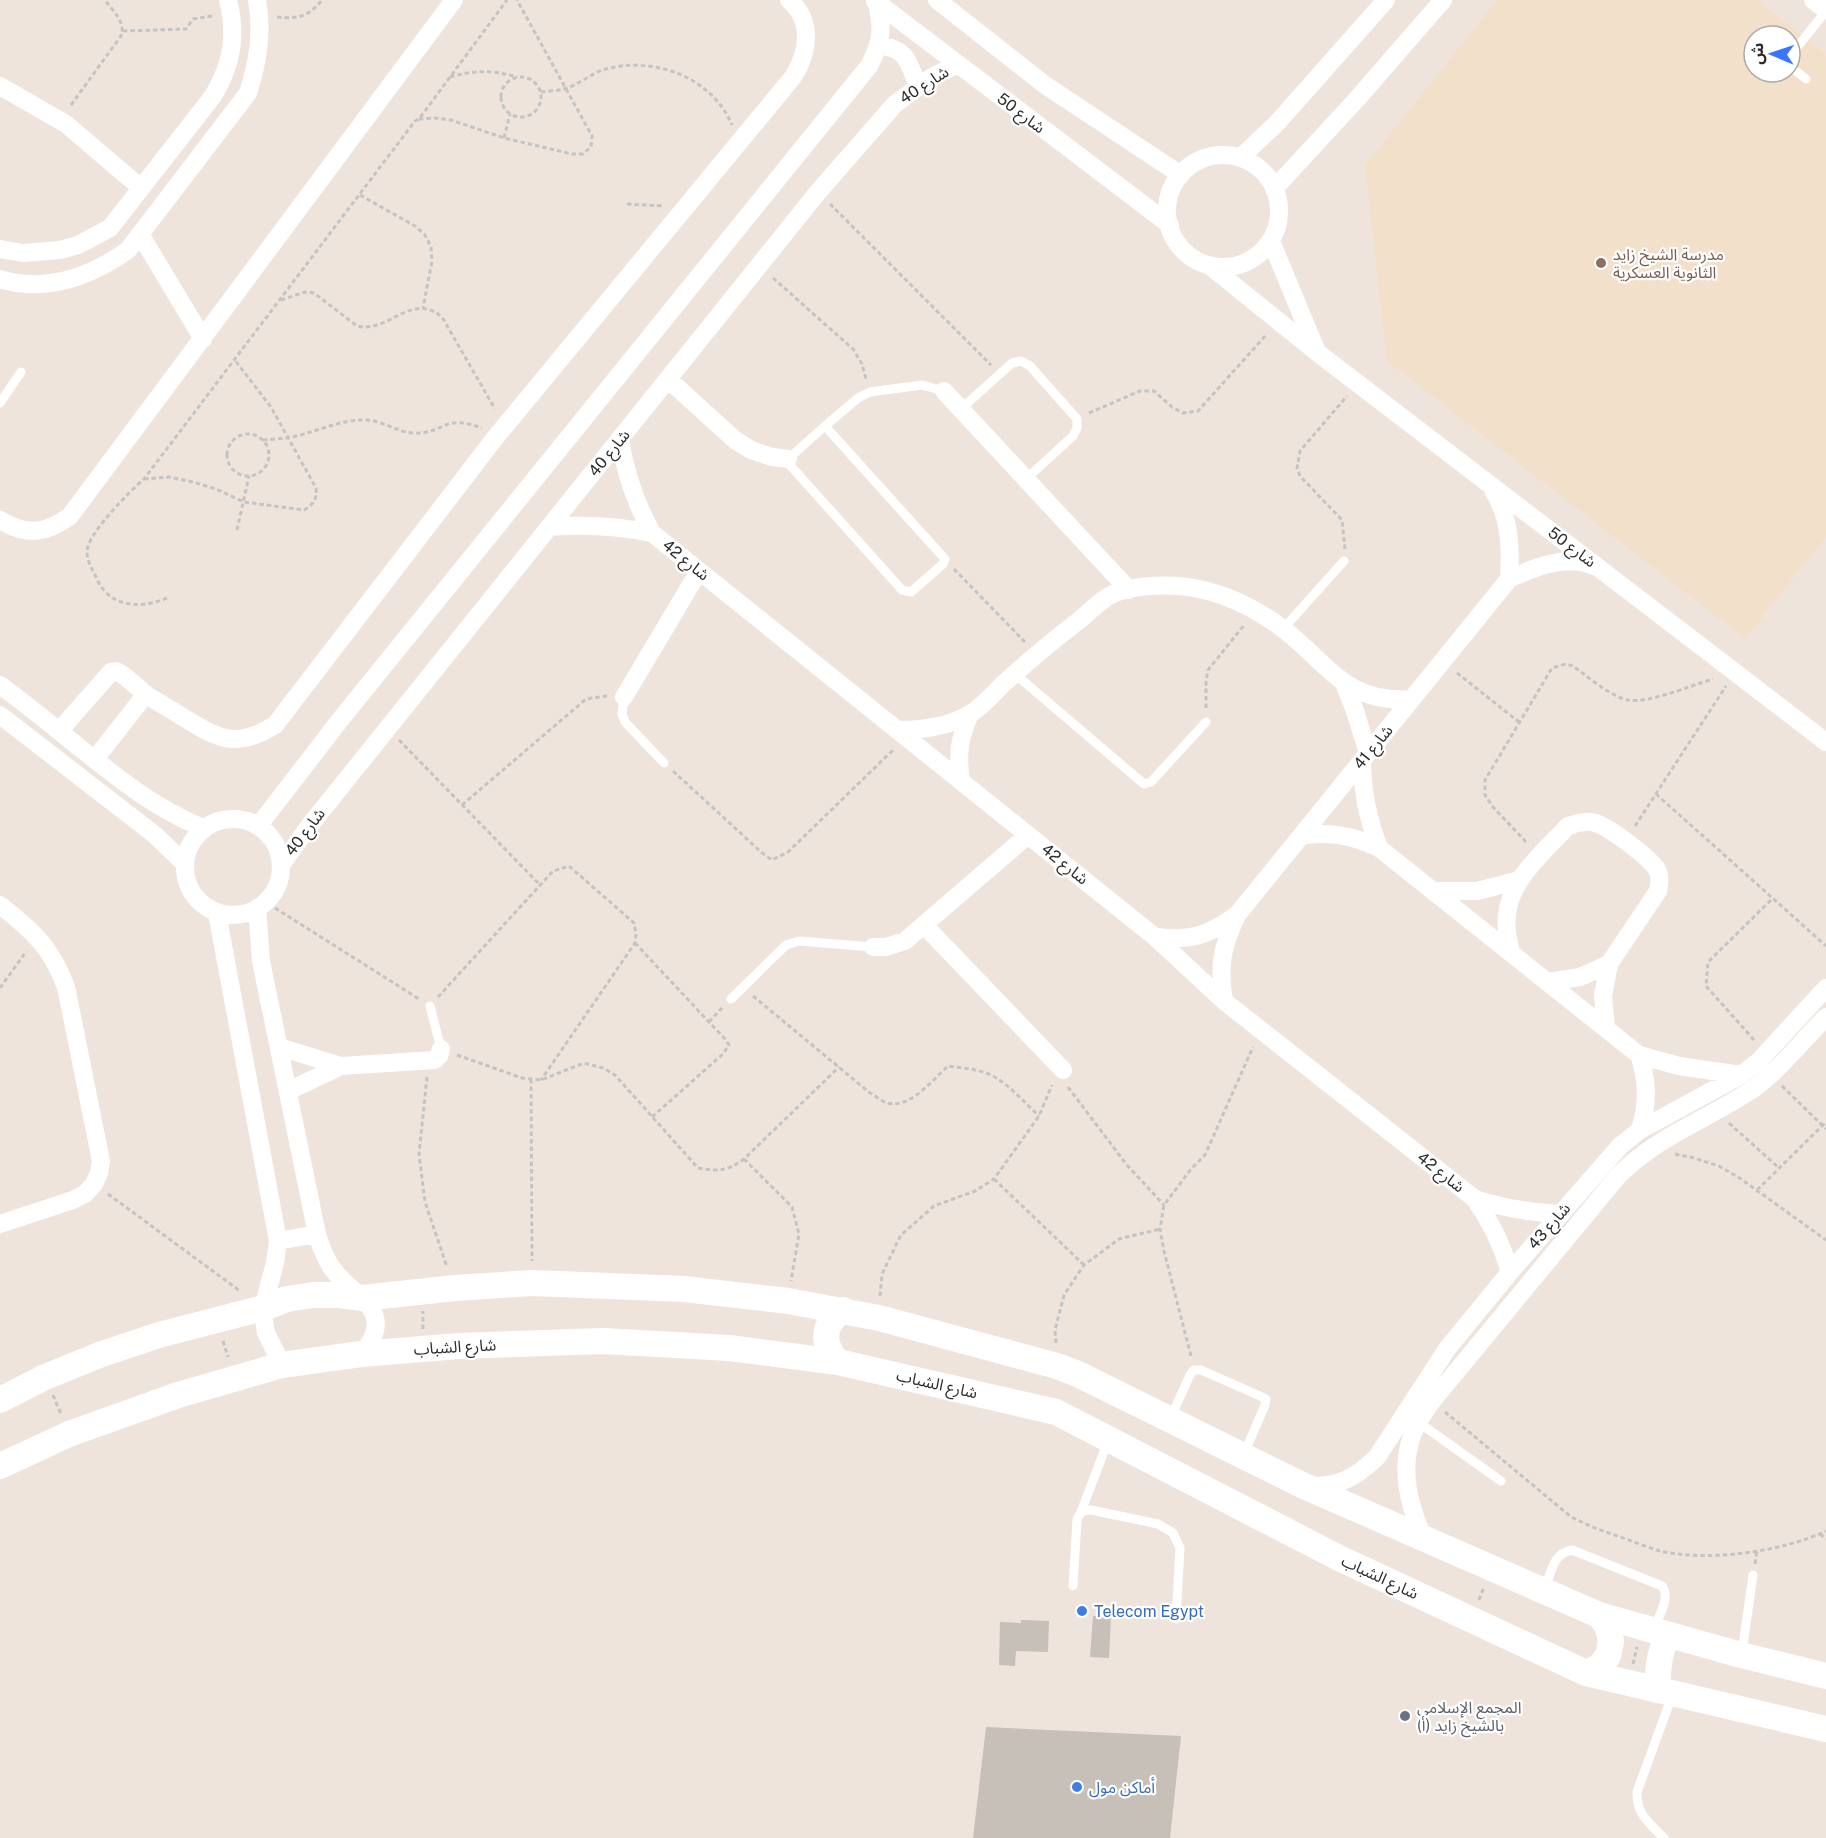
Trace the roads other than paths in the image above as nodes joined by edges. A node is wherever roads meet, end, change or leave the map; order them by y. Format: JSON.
{"nodes":[{"id":1,"x":454,"y":0,"type":"edge"},
{"id":2,"x":789,"y":0,"type":"edge"},
{"id":3,"x":937,"y":0,"type":"edge"},
{"id":4,"x":1386,"y":0,"type":"edge"},
{"id":5,"x":1443,"y":0,"type":"edge"},
{"id":6,"x":1814,"y":0,"type":"edge"},
{"id":7,"x":875,"y":2,"type":"edge"},
{"id":8,"x":1826,"y":11,"type":"edge"},
{"id":9,"x":231,"y":13,"type":"edge"},
{"id":10,"x":259,"y":14,"type":"edge"},
{"id":11,"x":1802,"y":41,"type":"edge"},
{"id":12,"x":879,"y":46,"type":"junction"},
{"id":13,"x":958,"y":64,"type":"junction"},
{"id":14,"x":1802,"y":76,"type":"edge"},
{"id":15,"x":1806,"y":79,"type":"dead end"},
{"id":16,"x":0,"y":86,"type":"edge"},
{"id":17,"x":918,"y":86,"type":"junction"},
{"id":18,"x":1240,"y":158,"type":"junction"},
{"id":19,"x":1181,"y":175,"type":"junction"},
{"id":20,"x":1274,"y":189,"type":"junction"},
{"id":21,"x":138,"y":191,"type":"junction"},
{"id":22,"x":157,"y":212,"type":"junction"},
{"id":23,"x":1170,"y":225,"type":"junction"},
{"id":24,"x":140,"y":234,"type":"junction"},
{"id":25,"x":1271,"y":241,"type":"junction"},
{"id":26,"x":0,"y":249,"type":"edge"},
{"id":27,"x":1210,"y":266,"type":"junction"},
{"id":28,"x":0,"y":279,"type":"edge"},
{"id":29,"x":203,"y":339,"type":"junction"},
{"id":30,"x":1318,"y":353,"type":"junction"},
{"id":31,"x":21,"y":372,"type":"dead end"},
{"id":32,"x":669,"y":380,"type":"junction"},
{"id":33,"x":944,"y":391,"type":"joint"},
{"id":34,"x":0,"y":403,"type":"edge"},
{"id":35,"x":961,"y":409,"type":"junction"},
{"id":36,"x":825,"y":426,"type":"junction"},
{"id":37,"x":620,"y":439,"type":"junction"},
{"id":38,"x":788,"y":459,"type":"junction"},
{"id":39,"x":1026,"y":479,"type":"junction"},
{"id":40,"x":1489,"y":483,"type":"junction"},
{"id":41,"x":0,"y":520,"type":"edge"},
{"id":42,"x":549,"y":527,"type":"junction"},
{"id":43,"x":652,"y":533,"type":"junction"},
{"id":44,"x":1344,"y":561,"type":"road end"},
{"id":45,"x":699,"y":571,"type":"junction"},
{"id":46,"x":1604,"y":571,"type":"junction"},
{"id":47,"x":1509,"y":579,"type":"junction"},
{"id":48,"x":1129,"y":590,"type":"junction"},
{"id":49,"x":1283,"y":629,"type":"junction"},
{"id":50,"x":1015,"y":674,"type":"junction"},
{"id":51,"x":1344,"y":683,"type":"junction"},
{"id":52,"x":0,"y":685,"type":"edge"},
{"id":53,"x":146,"y":694,"type":"junction"},
{"id":54,"x":624,"y":697,"type":"joint"},
{"id":55,"x":1412,"y":699,"type":"junction"},
{"id":56,"x":970,"y":714,"type":"junction"},
{"id":57,"x":0,"y":715,"type":"edge"},
{"id":58,"x":1206,"y":722,"type":"road end"},
{"id":59,"x":59,"y":731,"type":"junction"},
{"id":60,"x":902,"y":734,"type":"junction"},
{"id":61,"x":1826,"y":742,"type":"edge"},
{"id":62,"x":1365,"y":757,"type":"junction"},
{"id":63,"x":95,"y":759,"type":"junction"},
{"id":64,"x":664,"y":763,"type":"road end"},
{"id":65,"x":961,"y":781,"type":"junction"},
{"id":66,"x":259,"y":825,"type":"junction"},
{"id":67,"x":203,"y":828,"type":"junction"},
{"id":68,"x":1028,"y":835,"type":"junction"},
{"id":69,"x":1301,"y":836,"type":"junction"},
{"id":70,"x":1379,"y":848,"type":"junction"},
{"id":71,"x":184,"y":864,"type":"junction"},
{"id":72,"x":281,"y":865,"type":"junction"},
{"id":73,"x":1520,"y":880,"type":"junction"},
{"id":74,"x":1433,"y":891,"type":"junction"},
{"id":75,"x":0,"y":905,"type":"edge"},
{"id":76,"x":262,"y":905,"type":"junction"},
{"id":77,"x":217,"y":913,"type":"junction"},
{"id":78,"x":1237,"y":915,"type":"junction"},
{"id":79,"x":924,"y":925,"type":"junction"},
{"id":80,"x":1155,"y":937,"type":"junction"},
{"id":81,"x":873,"y":947,"type":"joint"},
{"id":82,"x":1511,"y":952,"type":"junction"},
{"id":83,"x":1609,"y":964,"type":"junction"},
{"id":84,"x":1547,"y":982,"type":"junction"},
{"id":85,"x":1826,"y":988,"type":"edge"},
{"id":86,"x":731,"y":999,"type":"road end"},
{"id":87,"x":1224,"y":1001,"type":"junction"},
{"id":88,"x":430,"y":1006,"type":"road end"},
{"id":89,"x":1826,"y":1017,"type":"edge"},
{"id":90,"x":1606,"y":1028,"type":"junction"},
{"id":91,"x":279,"y":1047,"type":"junction"},
{"id":92,"x":434,"y":1055,"type":"joint"},
{"id":93,"x":1639,"y":1055,"type":"junction"},
{"id":94,"x":1765,"y":1063,"type":"junction"},
{"id":95,"x":341,"y":1066,"type":"junction"},
{"id":96,"x":1061,"y":1068,"type":"road end"},
{"id":97,"x":1741,"y":1075,"type":"junction"},
{"id":98,"x":288,"y":1091,"type":"junction"},
{"id":99,"x":1641,"y":1130,"type":"junction"},
{"id":100,"x":1475,"y":1199,"type":"junction"},
{"id":101,"x":1558,"y":1214,"type":"junction"},
{"id":102,"x":0,"y":1224,"type":"edge"},
{"id":103,"x":317,"y":1234,"type":"junction"},
{"id":104,"x":278,"y":1241,"type":"junction"},
{"id":105,"x":1510,"y":1272,"type":"junction"},
{"id":106,"x":363,"y":1298,"type":"junction"},
{"id":107,"x":263,"y":1308,"type":"junction"},
{"id":108,"x":843,"y":1310,"type":"junction"},
{"id":109,"x":361,"y":1354,"type":"junction"},
{"id":110,"x":838,"y":1362,"type":"junction"},
{"id":111,"x":282,"y":1365,"type":"junction"},
{"id":112,"x":7,"y":1392,"type":"edge"},
{"id":113,"x":1170,"y":1420,"type":"junction"},
{"id":114,"x":1418,"y":1422,"type":"junction"},
{"id":115,"x":1108,"y":1439,"type":"junction"},
{"id":116,"x":1243,"y":1457,"type":"junction"},
{"id":117,"x":0,"y":1466,"type":"edge"},
{"id":118,"x":1501,"y":1480,"type":"dead end"},
{"id":119,"x":1304,"y":1486,"type":"junction"},
{"id":120,"x":1081,"y":1512,"type":"junction"},
{"id":121,"x":1424,"y":1539,"type":"junction"},
{"id":122,"x":1753,"y":1575,"type":"dead end"},
{"id":123,"x":1073,"y":1586,"type":"dead end"},
{"id":124,"x":1544,"y":1591,"type":"junction"},
{"id":125,"x":1599,"y":1615,"type":"junction"},
{"id":126,"x":1176,"y":1619,"type":"dead end"},
{"id":127,"x":1655,"y":1631,"type":"junction"},
{"id":128,"x":1741,"y":1655,"type":"junction"},
{"id":129,"x":1586,"y":1673,"type":"junction"},
{"id":130,"x":1826,"y":1676,"type":"edge"},
{"id":131,"x":1666,"y":1692,"type":"junction"},
{"id":132,"x":1826,"y":1729,"type":"edge"},
{"id":133,"x":1664,"y":1838,"type":"edge"}],
"edges":[{"from":1,"to":29,"type":"street"},
{"from":2,"to":53,"type":"street"},
{"from":3,"to":19,"type":"street"},
{"from":4,"to":18,"type":"street"},
{"from":5,"to":20,"type":"street"},
{"from":6,"to":8,"type":"street"},
{"from":7,"to":12,"type":"street"},
{"from":7,"to":13,"type":"street","name":"شارع 50"},
{"from":8,"to":11,"type":"lane"},
{"from":9,"to":10,"type":"street"},
{"from":9,"to":21,"type":"street"},
{"from":10,"to":22,"type":"street"},
{"from":12,"to":17,"type":"street"},
{"from":12,"to":66,"type":"street"},
{"from":13,"to":17,"type":"street","name":"شارع 40"},
{"from":13,"to":23,"type":"street","name":"شارع 50"},
{"from":14,"to":15,"type":"lane"},
{"from":16,"to":21,"type":"street"},
{"from":17,"to":32,"type":"street","name":"شارع 40"},
{"from":18,"to":19,"type":"street"},
{"from":18,"to":20,"type":"street"},
{"from":19,"to":23,"type":"street"},
{"from":20,"to":25,"type":"street"},
{"from":21,"to":22,"type":"street"},
{"from":21,"to":26,"type":"street"},
{"from":22,"to":24,"type":"street"},
{"from":23,"to":27,"type":"street"},
{"from":24,"to":28,"type":"street"},
{"from":24,"to":29,"type":"street"},
{"from":25,"to":27,"type":"street"},
{"from":25,"to":30,"type":"street"},
{"from":27,"to":30,"type":"street","name":"شارع 50"},
{"from":29,"to":41,"type":"street"},
{"from":30,"to":40,"type":"street","name":"شارع 50"},
{"from":31,"to":34,"type":"lane"},
{"from":32,"to":37,"type":"street","name":"شارع 40"},
{"from":32,"to":38,"type":"street"},
{"from":33,"to":35,"type":"street"},
{"from":33,"to":36,"type":"lane"},
{"from":35,"to":39,"type":"street"},
{"from":35,"to":39,"type":"lane"},
{"from":36,"to":38,"type":"lane"},
{"from":36,"to":38,"type":"lane"},
{"from":37,"to":42,"type":"street","name":"شارع 40"},
{"from":37,"to":43,"type":"street","name":"شارع 42"},
{"from":39,"to":48,"type":"street"},
{"from":40,"to":46,"type":"street","name":"شارع 50"},
{"from":40,"to":47,"type":"street"},
{"from":42,"to":43,"type":"street","name":"شارع 42"},
{"from":42,"to":72,"type":"street","name":"شارع 40"},
{"from":43,"to":45,"type":"street","name":"شارع 42"},
{"from":44,"to":49,"type":"lane"},
{"from":45,"to":54,"type":"street"},
{"from":45,"to":60,"type":"street","name":"شارع 42"},
{"from":46,"to":47,"type":"street","name":"شارع 41"},
{"from":46,"to":61,"type":"street","name":"شارع 50"},
{"from":47,"to":55,"type":"street","name":"شارع 41"},
{"from":48,"to":49,"type":"street"},
{"from":48,"to":50,"type":"street"},
{"from":49,"to":51,"type":"street"},
{"from":50,"to":56,"type":"street"},
{"from":50,"to":58,"type":"lane"},
{"from":51,"to":55,"type":"street"},
{"from":51,"to":62,"type":"street"},
{"from":52,"to":59,"type":"street"},
{"from":53,"to":59,"type":"street"},
{"from":53,"to":63,"type":"street"},
{"from":54,"to":64,"type":"lane"},
{"from":55,"to":62,"type":"street","name":"شارع 41"},
{"from":56,"to":60,"type":"street"},
{"from":56,"to":65,"type":"street"},
{"from":57,"to":71,"type":"street"},
{"from":59,"to":63,"type":"street"},
{"from":60,"to":65,"type":"street","name":"شارع 42"},
{"from":62,"to":69,"type":"street","name":"شارع 41"},
{"from":62,"to":70,"type":"street"},
{"from":63,"to":67,"type":"street"},
{"from":65,"to":68,"type":"street","name":"شارع 42"},
{"from":66,"to":67,"type":"street"},
{"from":66,"to":72,"type":"street"},
{"from":67,"to":71,"type":"street"},
{"from":68,"to":79,"type":"street"},
{"from":68,"to":80,"type":"street","name":"شارع 42"},
{"from":69,"to":70,"type":"street"},
{"from":69,"to":78,"type":"street","name":"شارع 41"},
{"from":70,"to":74,"type":"street"},
{"from":71,"to":77,"type":"street"},
{"from":72,"to":76,"type":"street"},
{"from":73,"to":74,"type":"street"},
{"from":73,"to":82,"type":"street"},
{"from":73,"to":83,"type":"street"},
{"from":74,"to":82,"type":"street"},
{"from":75,"to":102,"type":"street"},
{"from":76,"to":77,"type":"street"},
{"from":76,"to":91,"type":"street"},
{"from":77,"to":104,"type":"street"},
{"from":78,"to":80,"type":"street","name":"شارع 41"},
{"from":78,"to":87,"type":"street","name":"شارع 41"},
{"from":79,"to":81,"type":"street"},
{"from":79,"to":96,"type":"street"},
{"from":80,"to":87,"type":"street","name":"شارع 42"},
{"from":81,"to":86,"type":"lane"},
{"from":82,"to":84,"type":"street"},
{"from":83,"to":84,"type":"street"},
{"from":83,"to":90,"type":"street"},
{"from":84,"to":90,"type":"street"},
{"from":85,"to":94,"type":"street","name":"شارع 43"},
{"from":87,"to":100,"type":"street","name":"شارع 42"},
{"from":88,"to":92,"type":"lane"},
{"from":89,"to":94,"type":"street","name":"شارع 43"},
{"from":90,"to":93,"type":"street"},
{"from":91,"to":95,"type":"street"},
{"from":91,"to":98,"type":"street"},
{"from":92,"to":95,"type":"street"},
{"from":93,"to":97,"type":"street"},
{"from":93,"to":99,"type":"street"},
{"from":94,"to":97,"type":"street","name":"شارع 43"},
{"from":94,"to":114,"type":"street","name":"شارع 43"},
{"from":95,"to":98,"type":"street"},
{"from":97,"to":99,"type":"street","name":"شارع 43"},
{"from":98,"to":103,"type":"street"},
{"from":99,"to":101,"type":"street","name":"شارع 43"},
{"from":100,"to":101,"type":"street","name":"شارع 42"},
{"from":100,"to":105,"type":"street","name":"شارع 42"},
{"from":101,"to":105,"type":"street","name":"شارع 43"},
{"from":103,"to":104,"type":"street"},
{"from":103,"to":106,"type":"street"},
{"from":104,"to":107,"type":"street"},
{"from":105,"to":119,"type":"street","name":"شارع 43"},
{"from":106,"to":107,"type":"street"},
{"from":106,"to":108,"type":"street"},
{"from":106,"to":109,"type":"street"},
{"from":107,"to":111,"type":"street"},
{"from":107,"to":112,"type":"street"},
{"from":108,"to":110,"type":"street"},
{"from":108,"to":113,"type":"street"},
{"from":109,"to":110,"type":"street","name":"شارع الشباب"},
{"from":109,"to":111,"type":"street","name":"شارع الشباب"},
{"from":110,"to":115,"type":"street","name":"شارع الشباب"},
{"from":111,"to":117,"type":"street","name":"شارع الشباب"},
{"from":113,"to":116,"type":"street"},
{"from":113,"to":116,"type":"lane"},
{"from":114,"to":118,"type":"lane"},
{"from":114,"to":121,"type":"street","name":"شارع 43"},
{"from":115,"to":120,"type":"lane"},
{"from":115,"to":129,"type":"street","name":"شارع الشباب"},
{"from":116,"to":119,"type":"street"},
{"from":119,"to":121,"type":"street"},
{"from":120,"to":123,"type":"lane"},
{"from":120,"to":126,"type":"lane"},
{"from":121,"to":124,"type":"street"},
{"from":122,"to":128,"type":"lane"},
{"from":124,"to":125,"type":"street"},
{"from":124,"to":127,"type":"lane"},
{"from":125,"to":127,"type":"street"},
{"from":125,"to":129,"type":"street"},
{"from":127,"to":128,"type":"street"},
{"from":127,"to":131,"type":"street"},
{"from":128,"to":130,"type":"street"},
{"from":129,"to":131,"type":"street","name":"شارع الشباب"},
{"from":131,"to":132,"type":"street","name":"شارع الشباب"},
{"from":131,"to":133,"type":"lane"}]}
